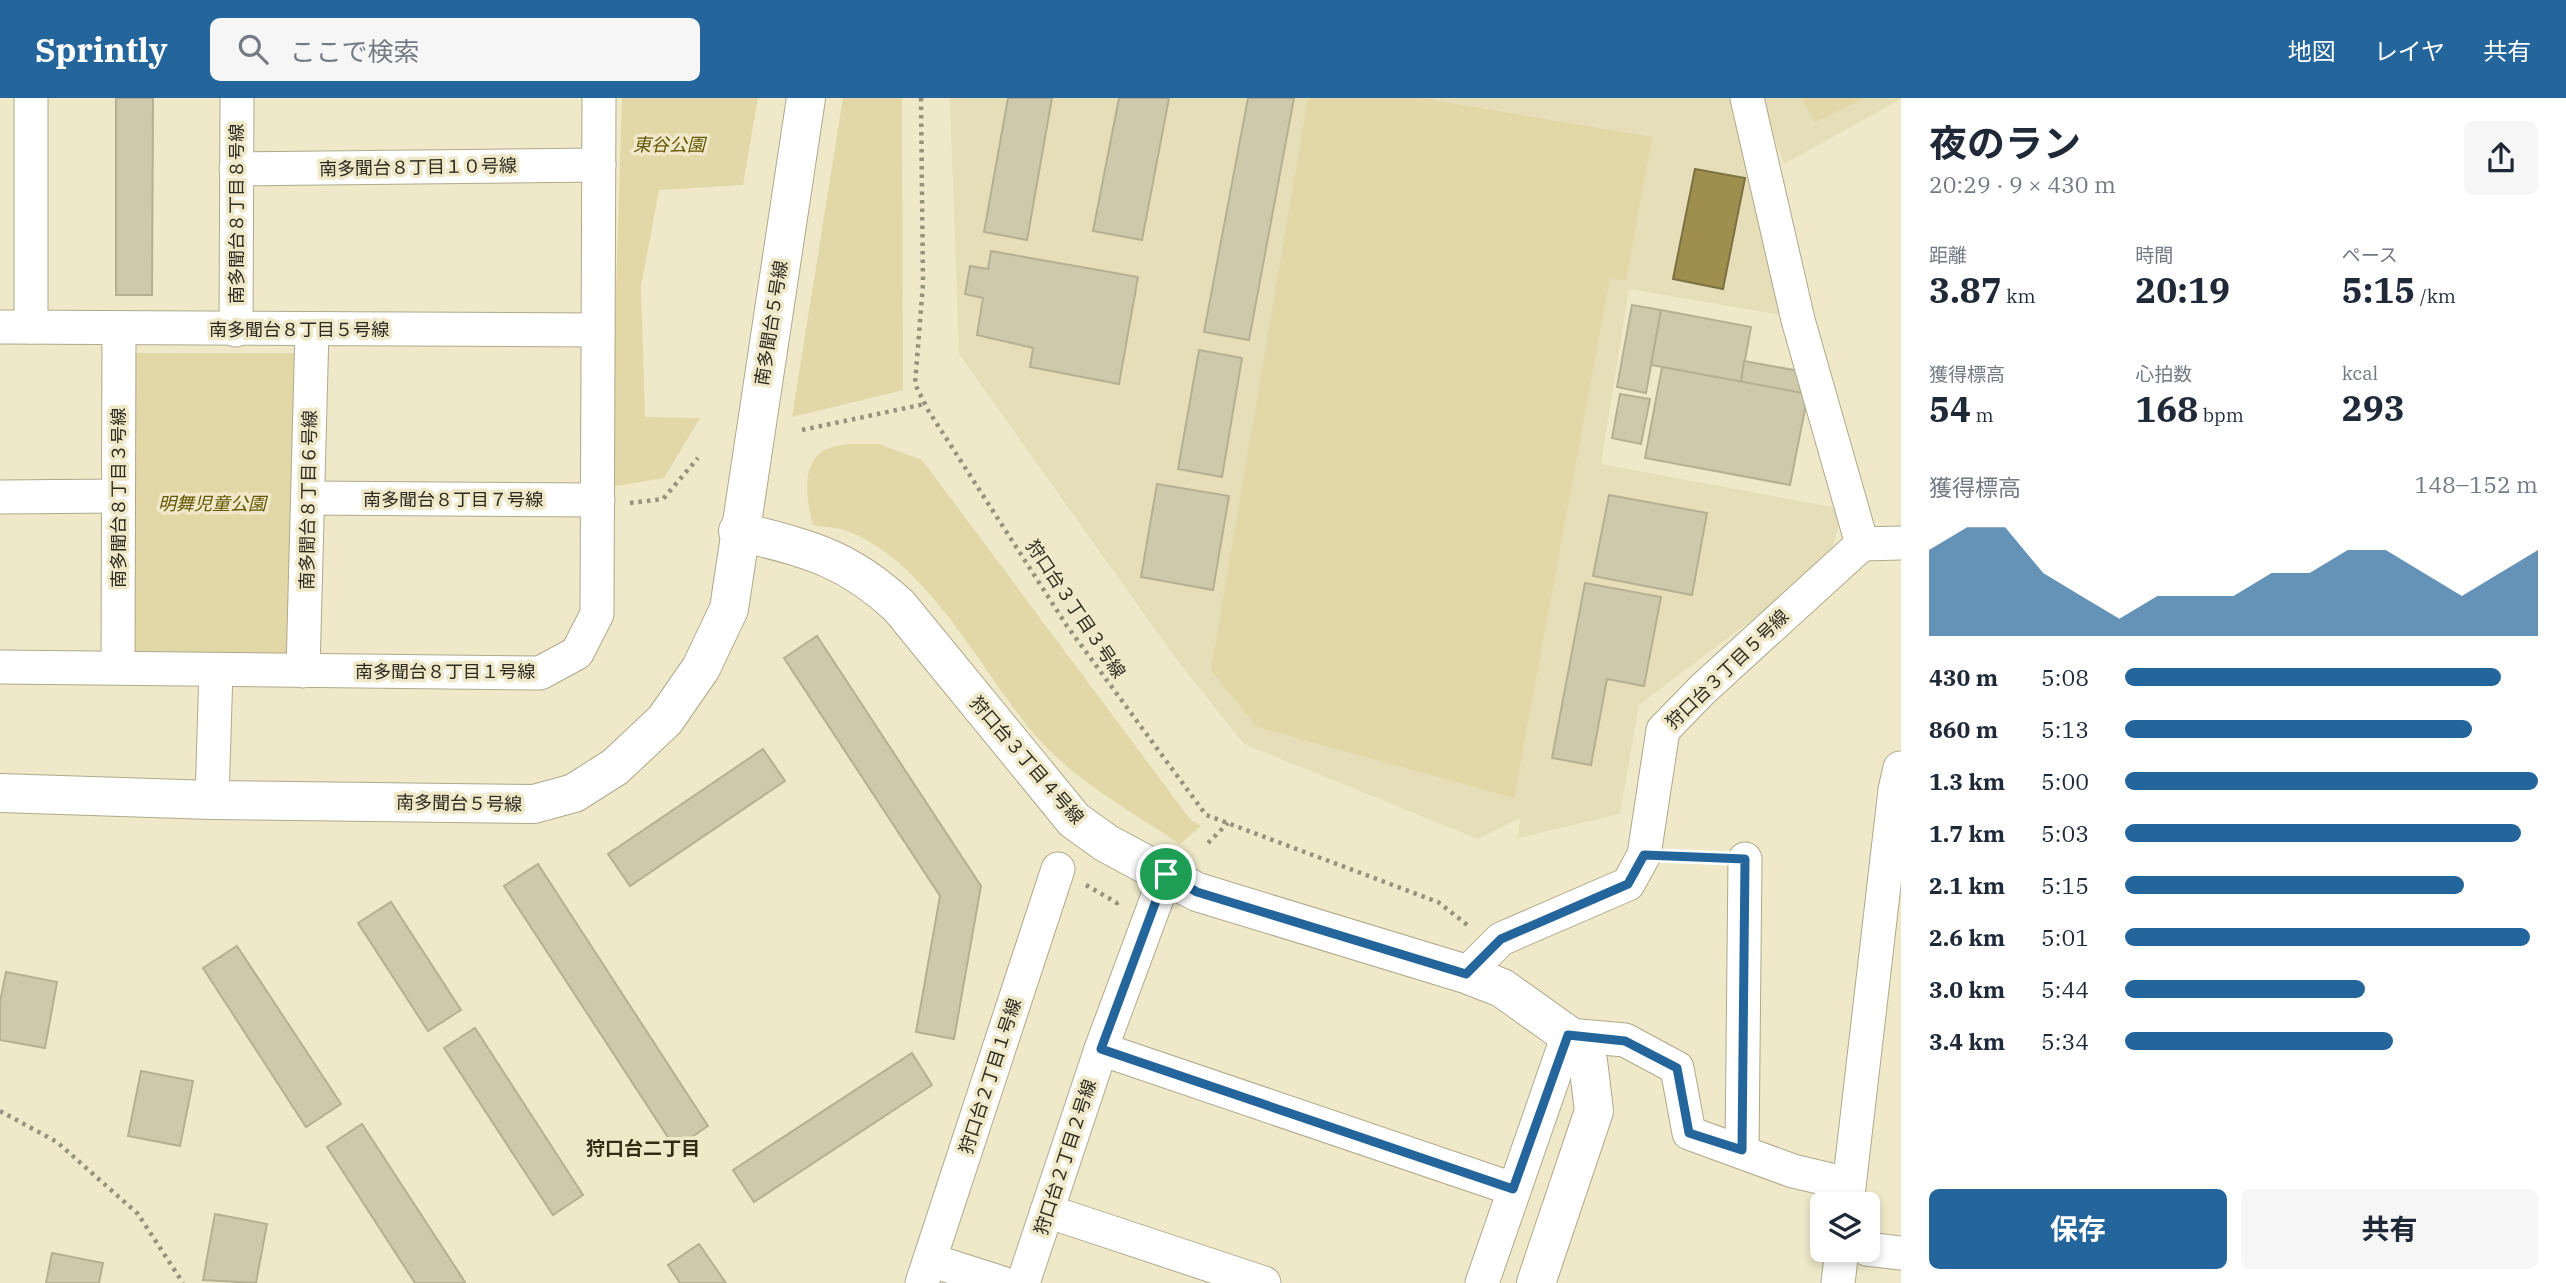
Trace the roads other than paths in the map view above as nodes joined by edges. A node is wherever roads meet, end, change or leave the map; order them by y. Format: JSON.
{"nodes":[{"id":1,"x":32,"y":98,"type":"edge"},
{"id":2,"x":237,"y":98,"type":"edge"},
{"id":3,"x":599,"y":98,"type":"edge"},
{"id":4,"x":806,"y":98,"type":"edge"},
{"id":5,"x":1747,"y":98,"type":"edge"},
{"id":6,"x":599,"y":165,"type":"junction"},
{"id":7,"x":236,"y":169,"type":"junction"},
{"id":8,"x":15,"y":327,"type":"edge"},
{"id":9,"x":119,"y":328,"type":"junction"},
{"id":10,"x":312,"y":329,"type":"junction"},
{"id":11,"x":236,"y":330,"type":"junction"},
{"id":12,"x":598,"y":330,"type":"junction"},
{"id":13,"x":118,"y":496,"type":"junction"},
{"id":14,"x":0,"y":497,"type":"edge"},
{"id":15,"x":308,"y":498,"type":"junction"},
{"id":16,"x":598,"y":504,"type":"junction"},
{"id":17,"x":738,"y":531,"type":"junction"},
{"id":18,"x":1901,"y":543,"type":"edge"},
{"id":19,"x":1862,"y":544,"type":"junction"},
{"id":20,"x":0,"y":667,"type":"edge"},
{"id":21,"x":118,"y":667,"type":"junction"},
{"id":22,"x":216,"y":670,"type":"junction"},
{"id":23,"x":303,"y":671,"type":"junction"},
{"id":24,"x":1900,"y":768,"type":"edge"},
{"id":25,"x":0,"y":793,"type":"edge"},
{"id":26,"x":212,"y":800,"type":"junction"},
{"id":27,"x":1745,"y":859,"type":"road end"},
{"id":28,"x":1058,"y":869,"type":"road end"},
{"id":29,"x":1166,"y":874,"type":"junction"},
{"id":30,"x":1466,"y":974,"type":"junction"},
{"id":31,"x":1568,"y":1035,"type":"junction"},
{"id":32,"x":1101,"y":1049,"type":"junction"},
{"id":33,"x":1742,"y":1150,"type":"junction"},
{"id":34,"x":1513,"y":1189,"type":"junction"},
{"id":35,"x":1843,"y":1192,"type":"edge"},
{"id":36,"x":1848,"y":1192,"type":"edge"},
{"id":37,"x":1047,"y":1210,"type":"junction"},
{"id":38,"x":1880,"y":1251,"type":"edge"},
{"id":39,"x":1901,"y":1253,"type":"edge"},
{"id":40,"x":1841,"y":1262,"type":"edge"},
{"id":41,"x":926,"y":1271,"type":"edge"},
{"id":42,"x":1002,"y":1283,"type":"edge"},
{"id":43,"x":1023,"y":1283,"type":"edge"},
{"id":44,"x":1264,"y":1283,"type":"edge"},
{"id":45,"x":1482,"y":1283,"type":"edge"},
{"id":46,"x":1536,"y":1283,"type":"edge"},
{"id":47,"x":1838,"y":1283,"type":"edge"}],
"edges":[{"from":1,"to":8,"type":"street"},
{"from":2,"to":7,"type":"street","name":"南多聞台８丁目８号線"},
{"from":3,"to":6,"type":"street","name":"南多聞台８丁目１号線"},
{"from":4,"to":17,"type":"street","name":"南多聞台５号線"},
{"from":5,"to":19,"type":"street"},
{"from":6,"to":7,"type":"street","name":"南多聞台８丁目１０号線"},
{"from":6,"to":12,"type":"street","name":"南多聞台８丁目１号線"},
{"from":7,"to":11,"type":"street","name":"南多聞台８丁目８号線"},
{"from":8,"to":9,"type":"street","name":"南多聞台８丁目５号線"},
{"from":9,"to":11,"type":"street","name":"南多聞台８丁目５号線"},
{"from":9,"to":13,"type":"street","name":"南多聞台８丁目３号線"},
{"from":10,"to":11,"type":"street","name":"南多聞台８丁目５号線"},
{"from":10,"to":12,"type":"street","name":"南多聞台８丁目５号線"},
{"from":10,"to":15,"type":"street","name":"南多聞台８丁目６号線"},
{"from":12,"to":16,"type":"street","name":"南多聞台８丁目１号線"},
{"from":13,"to":14,"type":"street"},
{"from":13,"to":21,"type":"street","name":"南多聞台８丁目３号線"},
{"from":15,"to":16,"type":"street","name":"南多聞台８丁目７号線"},
{"from":15,"to":23,"type":"street","name":"南多聞台８丁目６号線"},
{"from":16,"to":23,"type":"street","name":"南多聞台８丁目１号線"},
{"from":17,"to":26,"type":"street","name":"南多聞台５号線"},
{"from":17,"to":29,"type":"street","name":"狩口台３丁目４号線"},
{"from":18,"to":19,"type":"street"},
{"from":19,"to":30,"type":"street","name":"狩口台３丁目５号線"},
{"from":20,"to":21,"type":"street","name":"南多聞台８丁目１号線"},
{"from":21,"to":22,"type":"street","name":"南多聞台８丁目１号線"},
{"from":22,"to":23,"type":"street","name":"南多聞台８丁目１号線"},
{"from":22,"to":26,"type":"street"},
{"from":24,"to":36,"type":"street"},
{"from":25,"to":26,"type":"street","name":"南多聞台５号線"},
{"from":27,"to":33,"type":"street"},
{"from":28,"to":41,"type":"street","name":"狩口台２丁目１号線"},
{"from":29,"to":30,"type":"street","name":"狩口台３丁目４号線"},
{"from":29,"to":32,"type":"street","name":"狩口台２丁目２号線"},
{"from":30,"to":31,"type":"street","name":"狩口台３丁目４号線"},
{"from":31,"to":33,"type":"street"},
{"from":31,"to":34,"type":"street"},
{"from":31,"to":46,"type":"street","name":"狩口台３丁目４号線"},
{"from":32,"to":34,"type":"street"},
{"from":32,"to":37,"type":"street","name":"狩口台２丁目２号線"},
{"from":33,"to":35,"type":"street"},
{"from":34,"to":45,"type":"street"},
{"from":37,"to":43,"type":"street","name":"狩口台２丁目２号線"},
{"from":37,"to":44,"type":"street"},
{"from":38,"to":39,"type":"street"},
{"from":40,"to":47,"type":"street"},
{"from":41,"to":42,"type":"street"}]}
